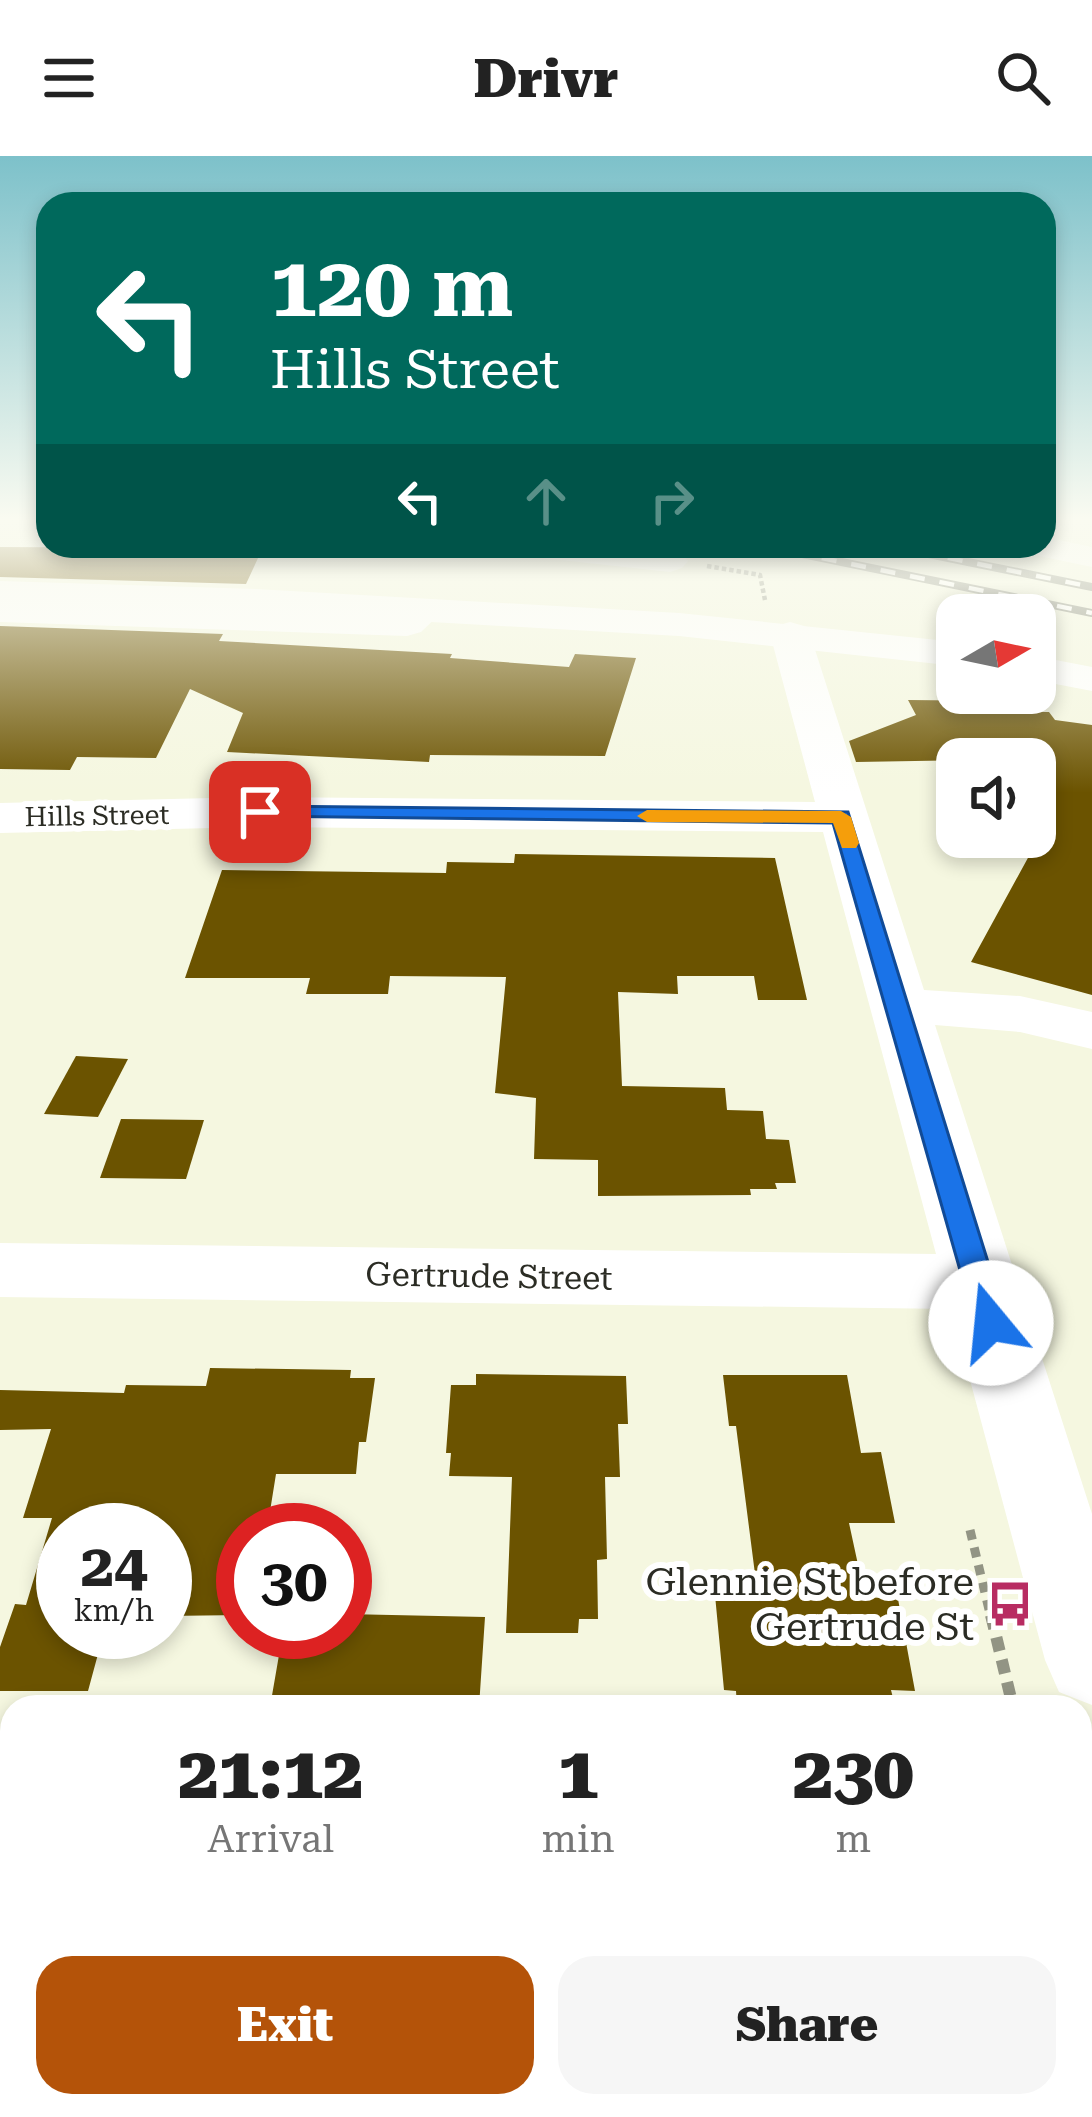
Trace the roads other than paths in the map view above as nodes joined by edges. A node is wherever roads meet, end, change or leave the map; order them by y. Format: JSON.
{"nodes":[{"id":1,"x":425,"y":610,"type":"edge"},
{"id":2,"x":0,"y":611,"type":"edge"},
{"id":3,"x":433,"y":611,"type":"edge"},
{"id":4,"x":773,"y":632,"type":"junction"},
{"id":5,"x":936,"y":651,"type":"edge"},
{"id":6,"x":1056,"y":672,"type":"edge"},
{"id":7,"x":1092,"y":680,"type":"edge"},
{"id":8,"x":841,"y":817,"type":"junction"},
{"id":9,"x":0,"y":818,"type":"edge"},
{"id":10,"x":898,"y":1008,"type":"junction"},
{"id":11,"x":1092,"y":1031,"type":"edge"},
{"id":12,"x":0,"y":1270,"type":"edge"},
{"id":13,"x":979,"y":1282,"type":"junction"},
{"id":14,"x":1092,"y":1660,"type":"edge"}],
"edges":[{"from":1,"to":2,"type":"street"},
{"from":3,"to":4,"type":"street"},
{"from":4,"to":5,"type":"street"},
{"from":4,"to":8,"type":"street"},
{"from":6,"to":7,"type":"street"},
{"from":8,"to":9,"type":"street","name":"Hills Street"},
{"from":8,"to":10,"type":"street"},
{"from":10,"to":11,"type":"street"},
{"from":10,"to":13,"type":"street"},
{"from":12,"to":13,"type":"street","name":"Gertrude Street"},
{"from":13,"to":14,"type":"street"}]}
